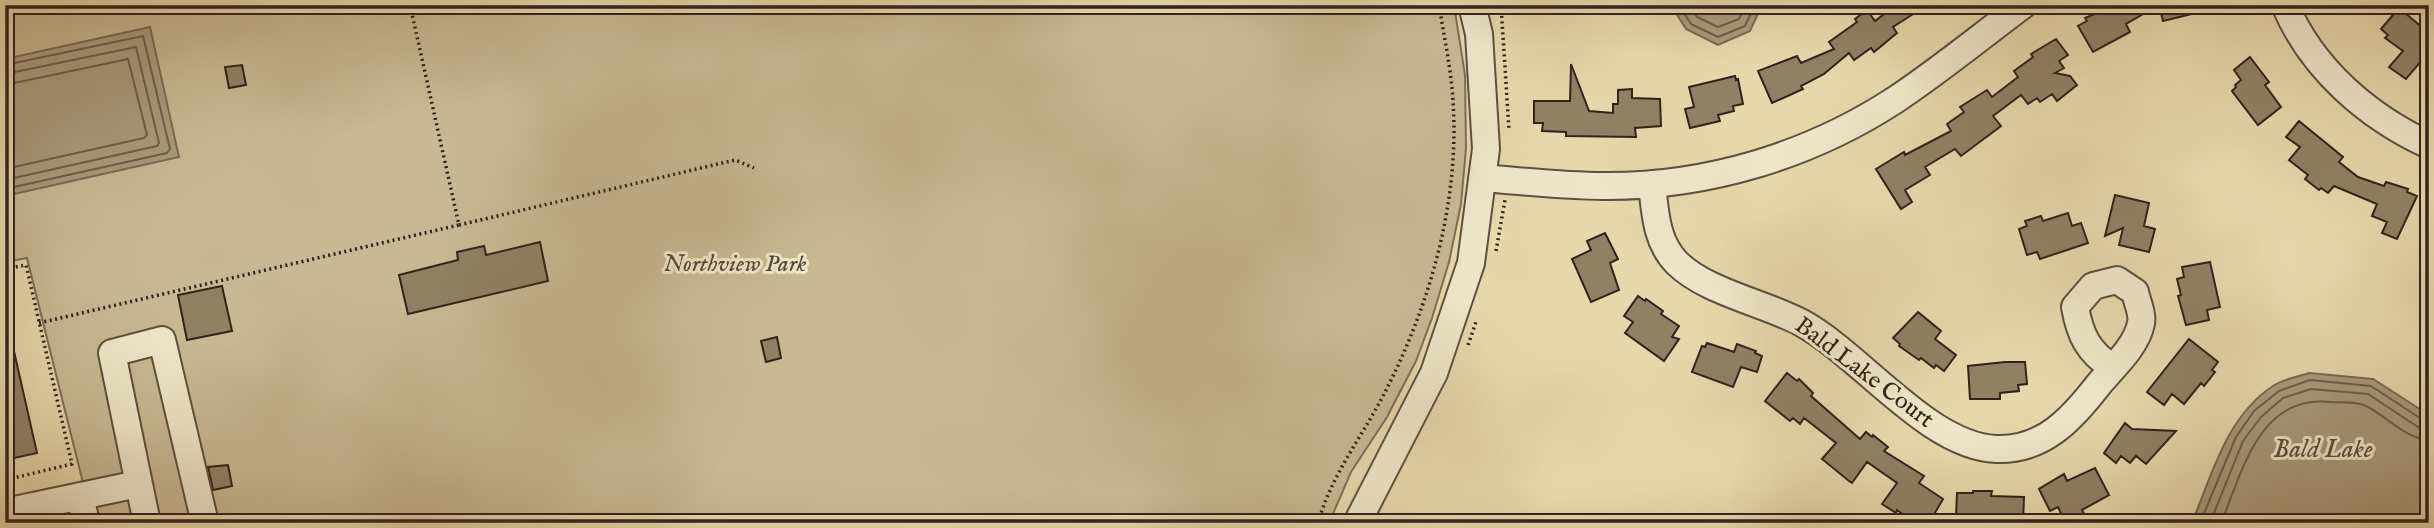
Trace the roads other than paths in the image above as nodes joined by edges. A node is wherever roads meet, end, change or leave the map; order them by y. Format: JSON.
{"nodes":[{"id":1,"x":1472,"y":5,"type":"edge"},
{"id":2,"x":2023,"y":5,"type":"edge"},
{"id":3,"x":2285,"y":5,"type":"edge"},
{"id":4,"x":2429,"y":145,"type":"edge"},
{"id":5,"x":1482,"y":178,"type":"junction"},
{"id":6,"x":1652,"y":184,"type":"junction"},
{"id":7,"x":2113,"y":368,"type":"dead end"},
{"id":8,"x":138,"y":484,"type":"junction"},
{"id":9,"x":80,"y":495,"type":"junction"},
{"id":10,"x":5,"y":512,"type":"edge"},
{"id":11,"x":86,"y":523,"type":"edge"},
{"id":12,"x":146,"y":523,"type":"edge"},
{"id":13,"x":205,"y":523,"type":"edge"},
{"id":14,"x":1357,"y":523,"type":"edge"}],
"edges":[{"from":1,"to":5,"type":"street"},
{"from":2,"to":6,"type":"street"},
{"from":3,"to":4,"type":"street"},
{"from":5,"to":6,"type":"street"},
{"from":5,"to":14,"type":"street"},
{"from":6,"to":7,"type":"street","name":"Bald Lake Court"},
{"from":8,"to":9,"type":"street"},
{"from":8,"to":12,"type":"street"},
{"from":8,"to":13,"type":"street"},
{"from":9,"to":10,"type":"street"},
{"from":9,"to":11,"type":"street"}]}
